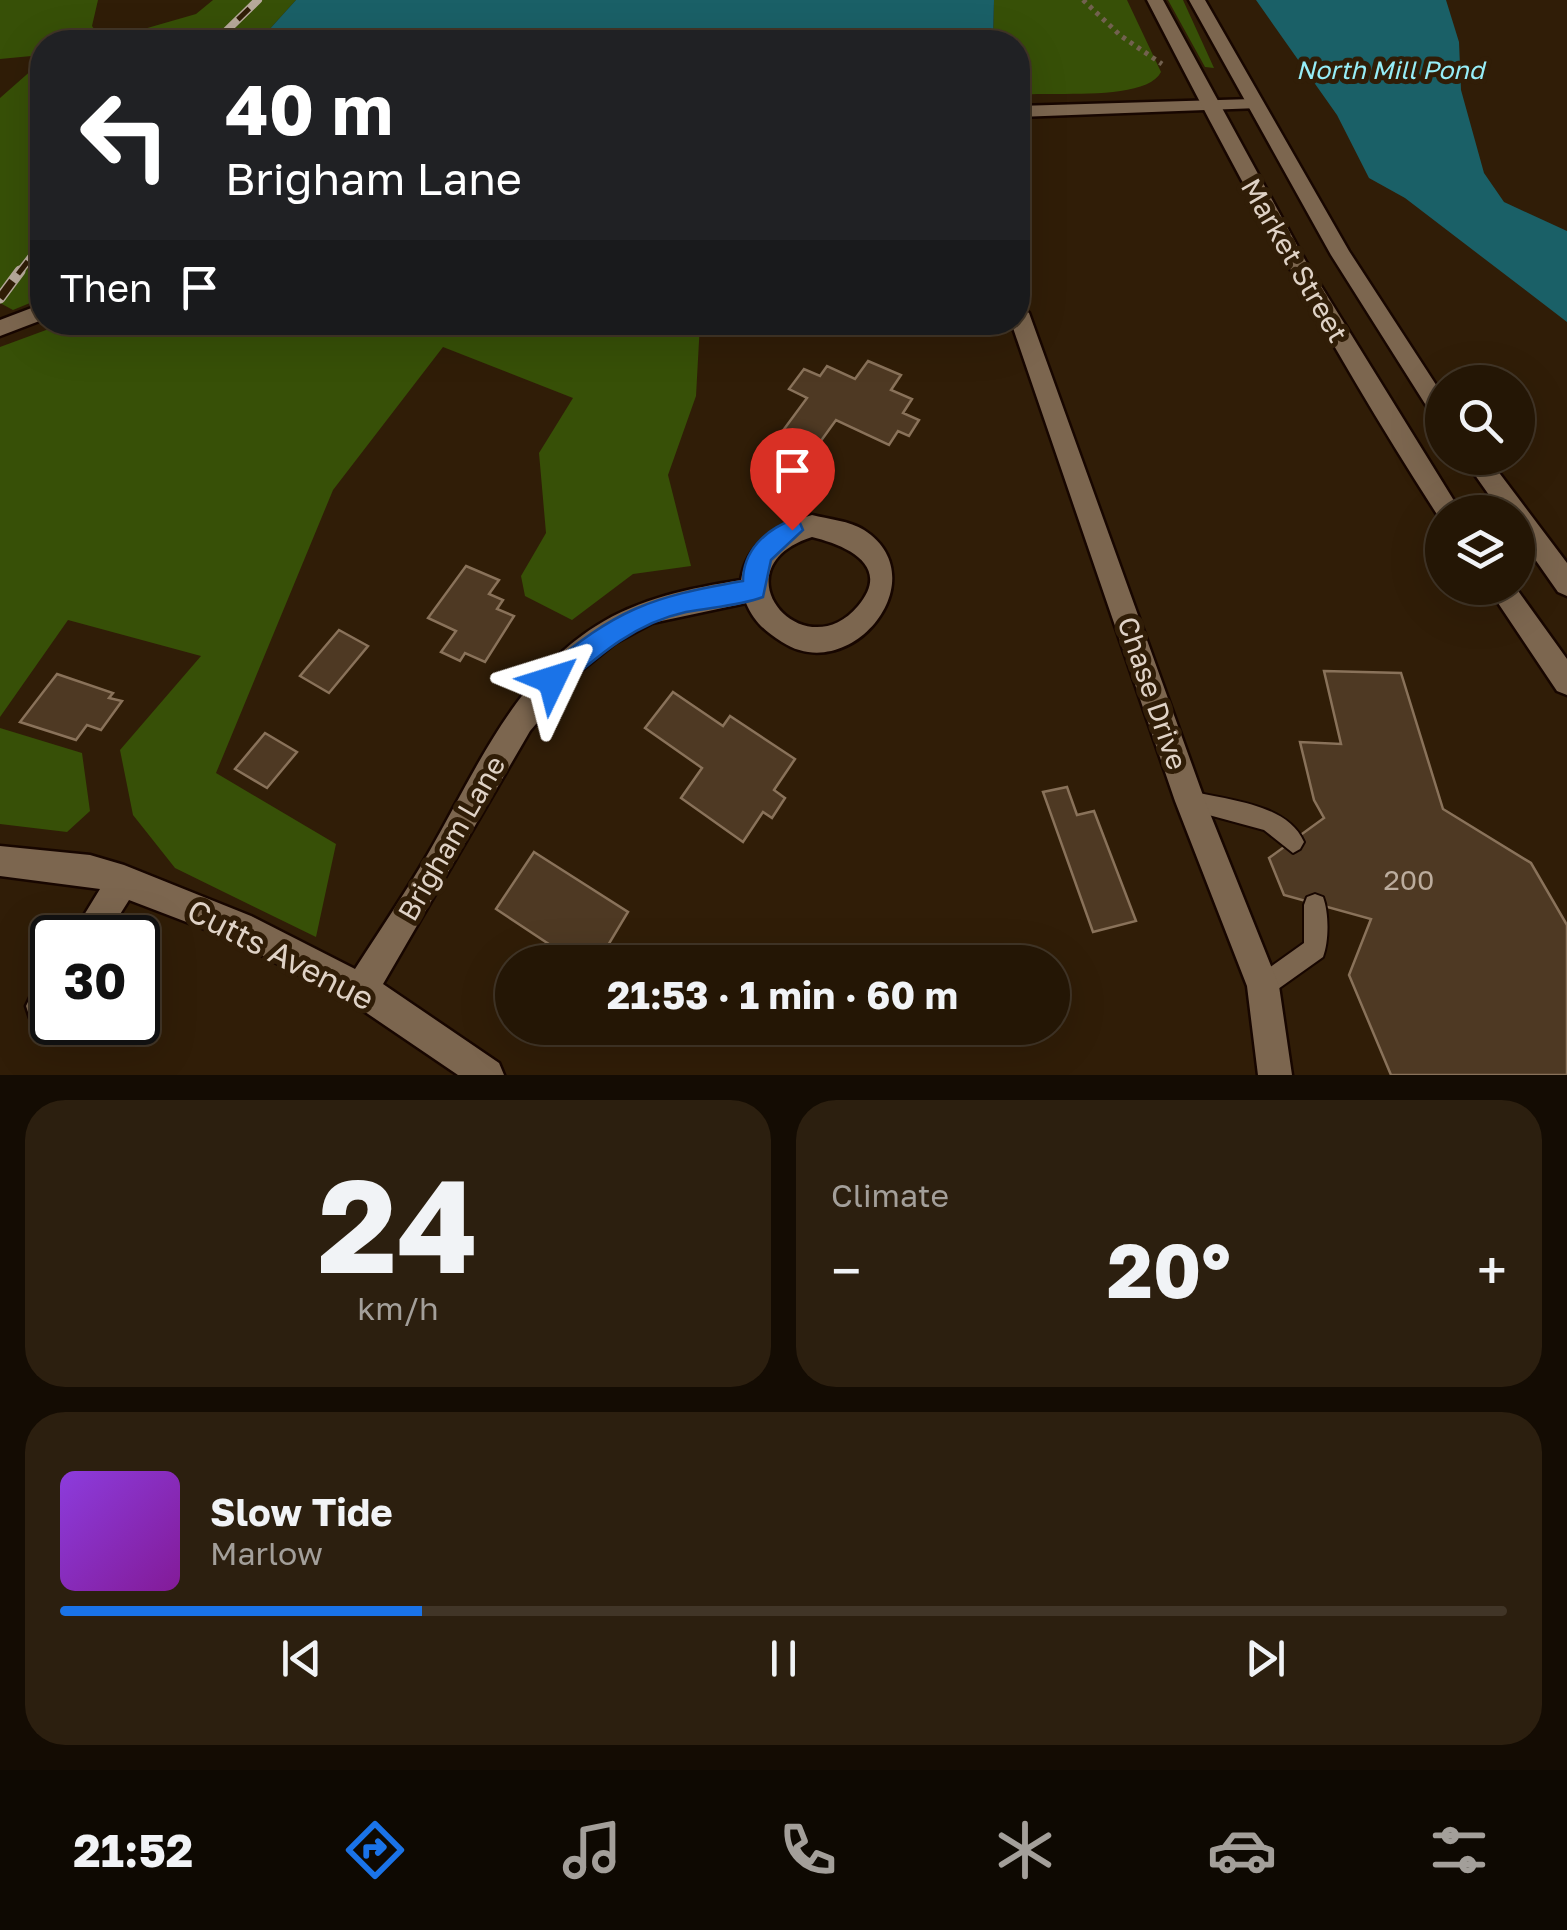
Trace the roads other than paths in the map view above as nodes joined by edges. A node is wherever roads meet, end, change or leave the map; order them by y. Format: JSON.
{"nodes":[{"id":1,"x":1155,"y":0,"type":"edge"},
{"id":2,"x":1197,"y":0,"type":"edge"},
{"id":3,"x":1253,"y":104,"type":"junction"},
{"id":4,"x":1210,"y":106,"type":"junction"},
{"id":5,"x":1030,"y":112,"type":"edge"},
{"id":6,"x":30,"y":317,"type":"edge"},
{"id":7,"x":0,"y":328,"type":"edge"},
{"id":8,"x":1026,"y":335,"type":"edge"},
{"id":9,"x":1425,"y":386,"type":"edge"},
{"id":10,"x":1438,"y":495,"type":"edge"},
{"id":11,"x":1535,"y":540,"type":"edge"},
{"id":12,"x":1567,"y":584,"type":"edge"},
{"id":13,"x":755,"y":590,"type":"junction"},
{"id":14,"x":1513,"y":605,"type":"edge"},
{"id":15,"x":1567,"y":682,"type":"edge"},
{"id":16,"x":1190,"y":801,"type":"junction"},
{"id":17,"x":1293,"y":842,"type":"dead end"},
{"id":18,"x":0,"y":860,"type":"edge"},
{"id":19,"x":124,"y":880,"type":"junction"},
{"id":20,"x":1316,"y":905,"type":"dead end"},
{"id":21,"x":101,"y":915,"type":"edge"},
{"id":22,"x":1263,"y":986,"type":"junction"},
{"id":23,"x":361,"y":989,"type":"junction"},
{"id":24,"x":487,"y":1075,"type":"edge"},
{"id":25,"x":1275,"y":1075,"type":"edge"}],
"edges":[{"from":1,"to":4,"type":"street","name":"Market Street"},
{"from":2,"to":3,"type":"street","name":"Market Street"},
{"from":3,"to":4,"type":"street"},
{"from":3,"to":9,"type":"street","name":"Market Street"},
{"from":4,"to":5,"type":"street"},
{"from":4,"to":10,"type":"street","name":"Market Street"},
{"from":6,"to":7,"type":"street"},
{"from":8,"to":16,"type":"street","name":"Chase Drive"},
{"from":11,"to":12,"type":"street"},
{"from":13,"to":13,"type":"street"},
{"from":13,"to":23,"type":"street","name":"Brigham Lane"},
{"from":14,"to":15,"type":"street"},
{"from":16,"to":17,"type":"lane"},
{"from":16,"to":22,"type":"street","name":"Chase Drive"},
{"from":18,"to":19,"type":"street","name":"Cutts Avenue"},
{"from":19,"to":21,"type":"street"},
{"from":19,"to":23,"type":"street","name":"Cutts Avenue"},
{"from":20,"to":22,"type":"lane"},
{"from":22,"to":25,"type":"street","name":"Chase Drive"},
{"from":23,"to":24,"type":"street","name":"Cutts Avenue"}]}
